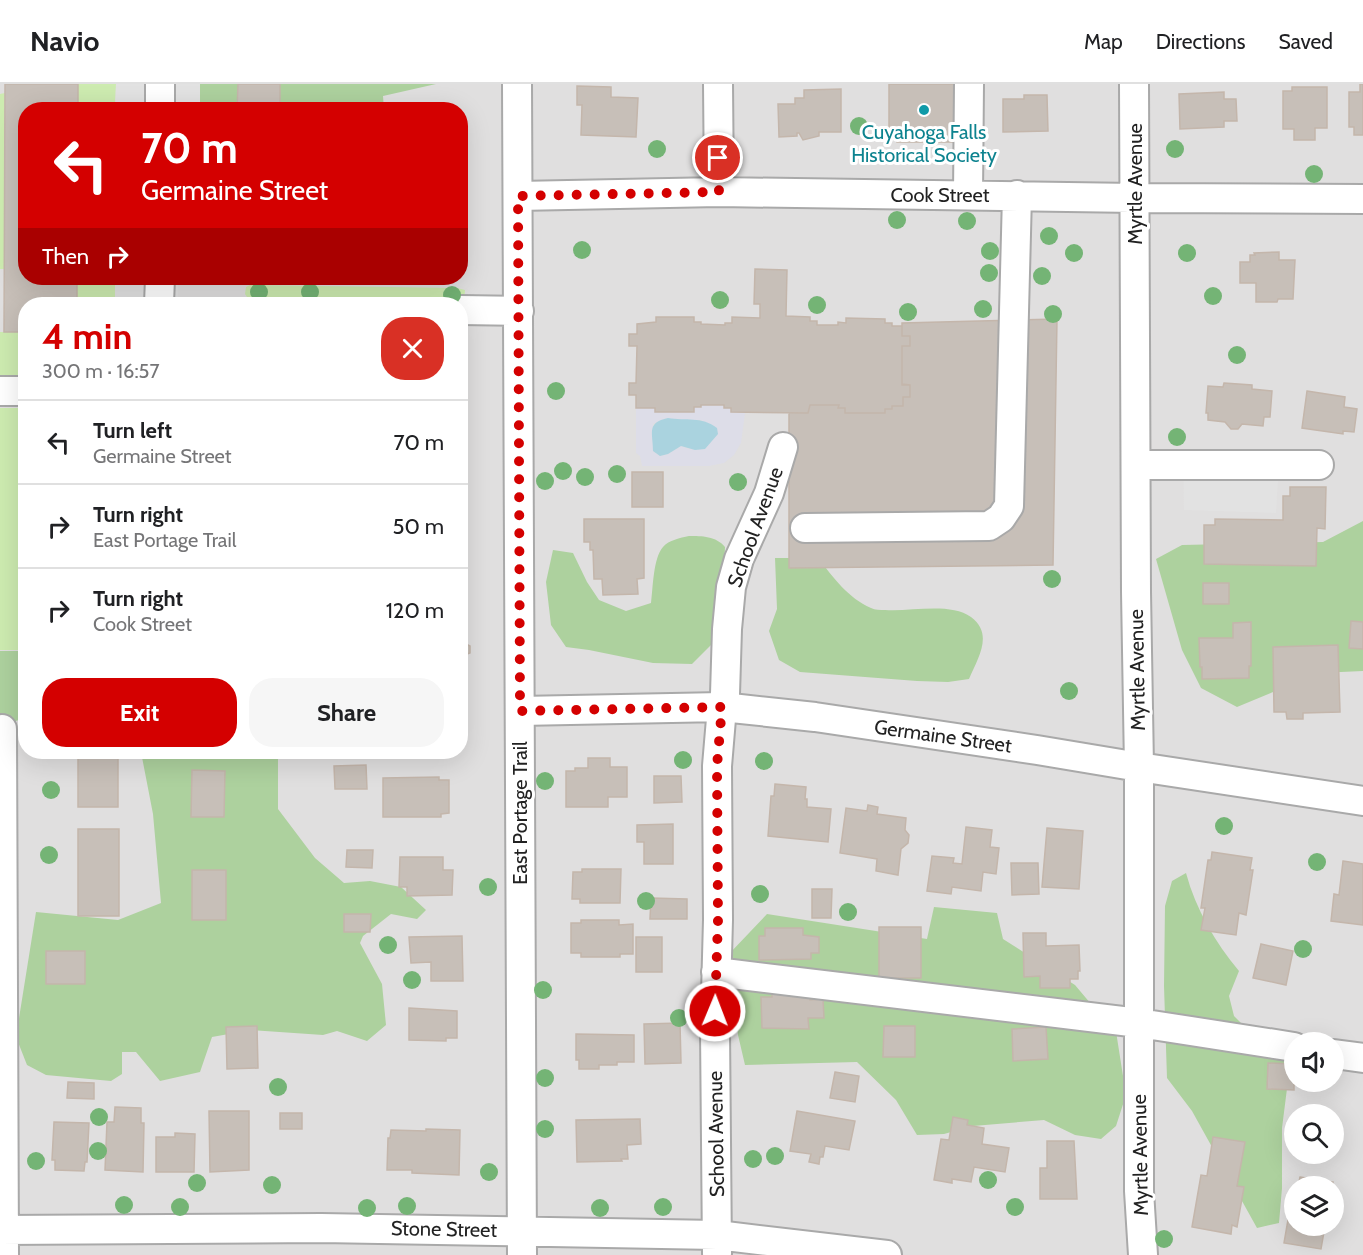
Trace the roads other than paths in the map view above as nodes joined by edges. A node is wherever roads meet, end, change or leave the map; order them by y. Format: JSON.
{"nodes":[{"id":1,"x":160,"y":84,"type":"edge"},
{"id":2,"x":517,"y":84,"type":"edge"},
{"id":3,"x":718,"y":84,"type":"edge"},
{"id":4,"x":969,"y":84,"type":"edge"},
{"id":5,"x":1134,"y":84,"type":"edge"},
{"id":6,"x":160,"y":102,"type":"edge"},
{"id":7,"x":719,"y":192,"type":"junction"},
{"id":8,"x":968,"y":195,"type":"junction"},
{"id":9,"x":1017,"y":195,"type":"junction"},
{"id":10,"x":518,"y":196,"type":"junction"},
{"id":11,"x":1136,"y":198,"type":"junction"},
{"id":12,"x":1363,"y":199,"type":"edge"},
{"id":13,"x":468,"y":310,"type":"edge"},
{"id":14,"x":519,"y":311,"type":"junction"},
{"id":15,"x":0,"y":391,"type":"edge"},
{"id":16,"x":18,"y":391,"type":"edge"},
{"id":17,"x":783,"y":447,"type":"dead end"},
{"id":18,"x":1136,"y":465,"type":"junction"},
{"id":19,"x":1319,"y":465,"type":"dead end"},
{"id":20,"x":805,"y":528,"type":"dead end"},
{"id":21,"x":722,"y":707,"type":"junction"},
{"id":22,"x":520,"y":711,"type":"junction"},
{"id":23,"x":2,"y":729,"type":"dead end"},
{"id":24,"x":1139,"y":768,"type":"junction"},
{"id":25,"x":1363,"y":801,"type":"edge"},
{"id":26,"x":716,"y":972,"type":"junction"},
{"id":27,"x":1140,"y":1023,"type":"junction"},
{"id":28,"x":1284,"y":1045,"type":"edge"},
{"id":29,"x":1344,"y":1056,"type":"edge"},
{"id":30,"x":1363,"y":1059,"type":"edge"},
{"id":31,"x":3,"y":1238,"type":"edge"},
{"id":32,"x":522,"y":1243,"type":"edge"},
{"id":33,"x":717,"y":1245,"type":"edge"},
{"id":34,"x":887,"y":1255,"type":"edge"},
{"id":35,"x":1143,"y":1255,"type":"edge"}],
"edges":[{"from":1,"to":6,"type":"street"},
{"from":2,"to":10,"type":"street","name":"East Portage Trail"},
{"from":3,"to":7,"type":"street"},
{"from":4,"to":8,"type":"street"},
{"from":5,"to":11,"type":"street","name":"Myrtle Avenue"},
{"from":7,"to":8,"type":"street","name":"Cook Street"},
{"from":7,"to":10,"type":"street","name":"Cook Street"},
{"from":8,"to":9,"type":"street","name":"Cook Street"},
{"from":9,"to":11,"type":"street","name":"Cook Street"},
{"from":9,"to":20,"type":"street"},
{"from":10,"to":14,"type":"street","name":"East Portage Trail"},
{"from":11,"to":12,"type":"street","name":"Cook Street"},
{"from":11,"to":18,"type":"street","name":"Myrtle Avenue"},
{"from":13,"to":14,"type":"street"},
{"from":14,"to":22,"type":"street","name":"East Portage Trail"},
{"from":15,"to":16,"type":"street"},
{"from":17,"to":21,"type":"street","name":"School Avenue"},
{"from":18,"to":19,"type":"street"},
{"from":18,"to":24,"type":"street","name":"Myrtle Avenue"},
{"from":21,"to":22,"type":"street","name":"Germaine Street"},
{"from":21,"to":24,"type":"street","name":"Germaine Street"},
{"from":21,"to":26,"type":"street","name":"School Avenue"},
{"from":22,"to":32,"type":"street","name":"East Portage Trail"},
{"from":23,"to":31,"type":"street"},
{"from":24,"to":25,"type":"street","name":"Germaine Street"},
{"from":24,"to":27,"type":"street","name":"Myrtle Avenue"},
{"from":26,"to":27,"type":"street"},
{"from":26,"to":33,"type":"street","name":"School Avenue"},
{"from":27,"to":28,"type":"street"},
{"from":27,"to":35,"type":"street","name":"Myrtle Avenue"},
{"from":29,"to":30,"type":"street"},
{"from":31,"to":32,"type":"street","name":"Stone Street"},
{"from":32,"to":33,"type":"street","name":"Stone Street"},
{"from":33,"to":34,"type":"street","name":"Stone Street"}]}
